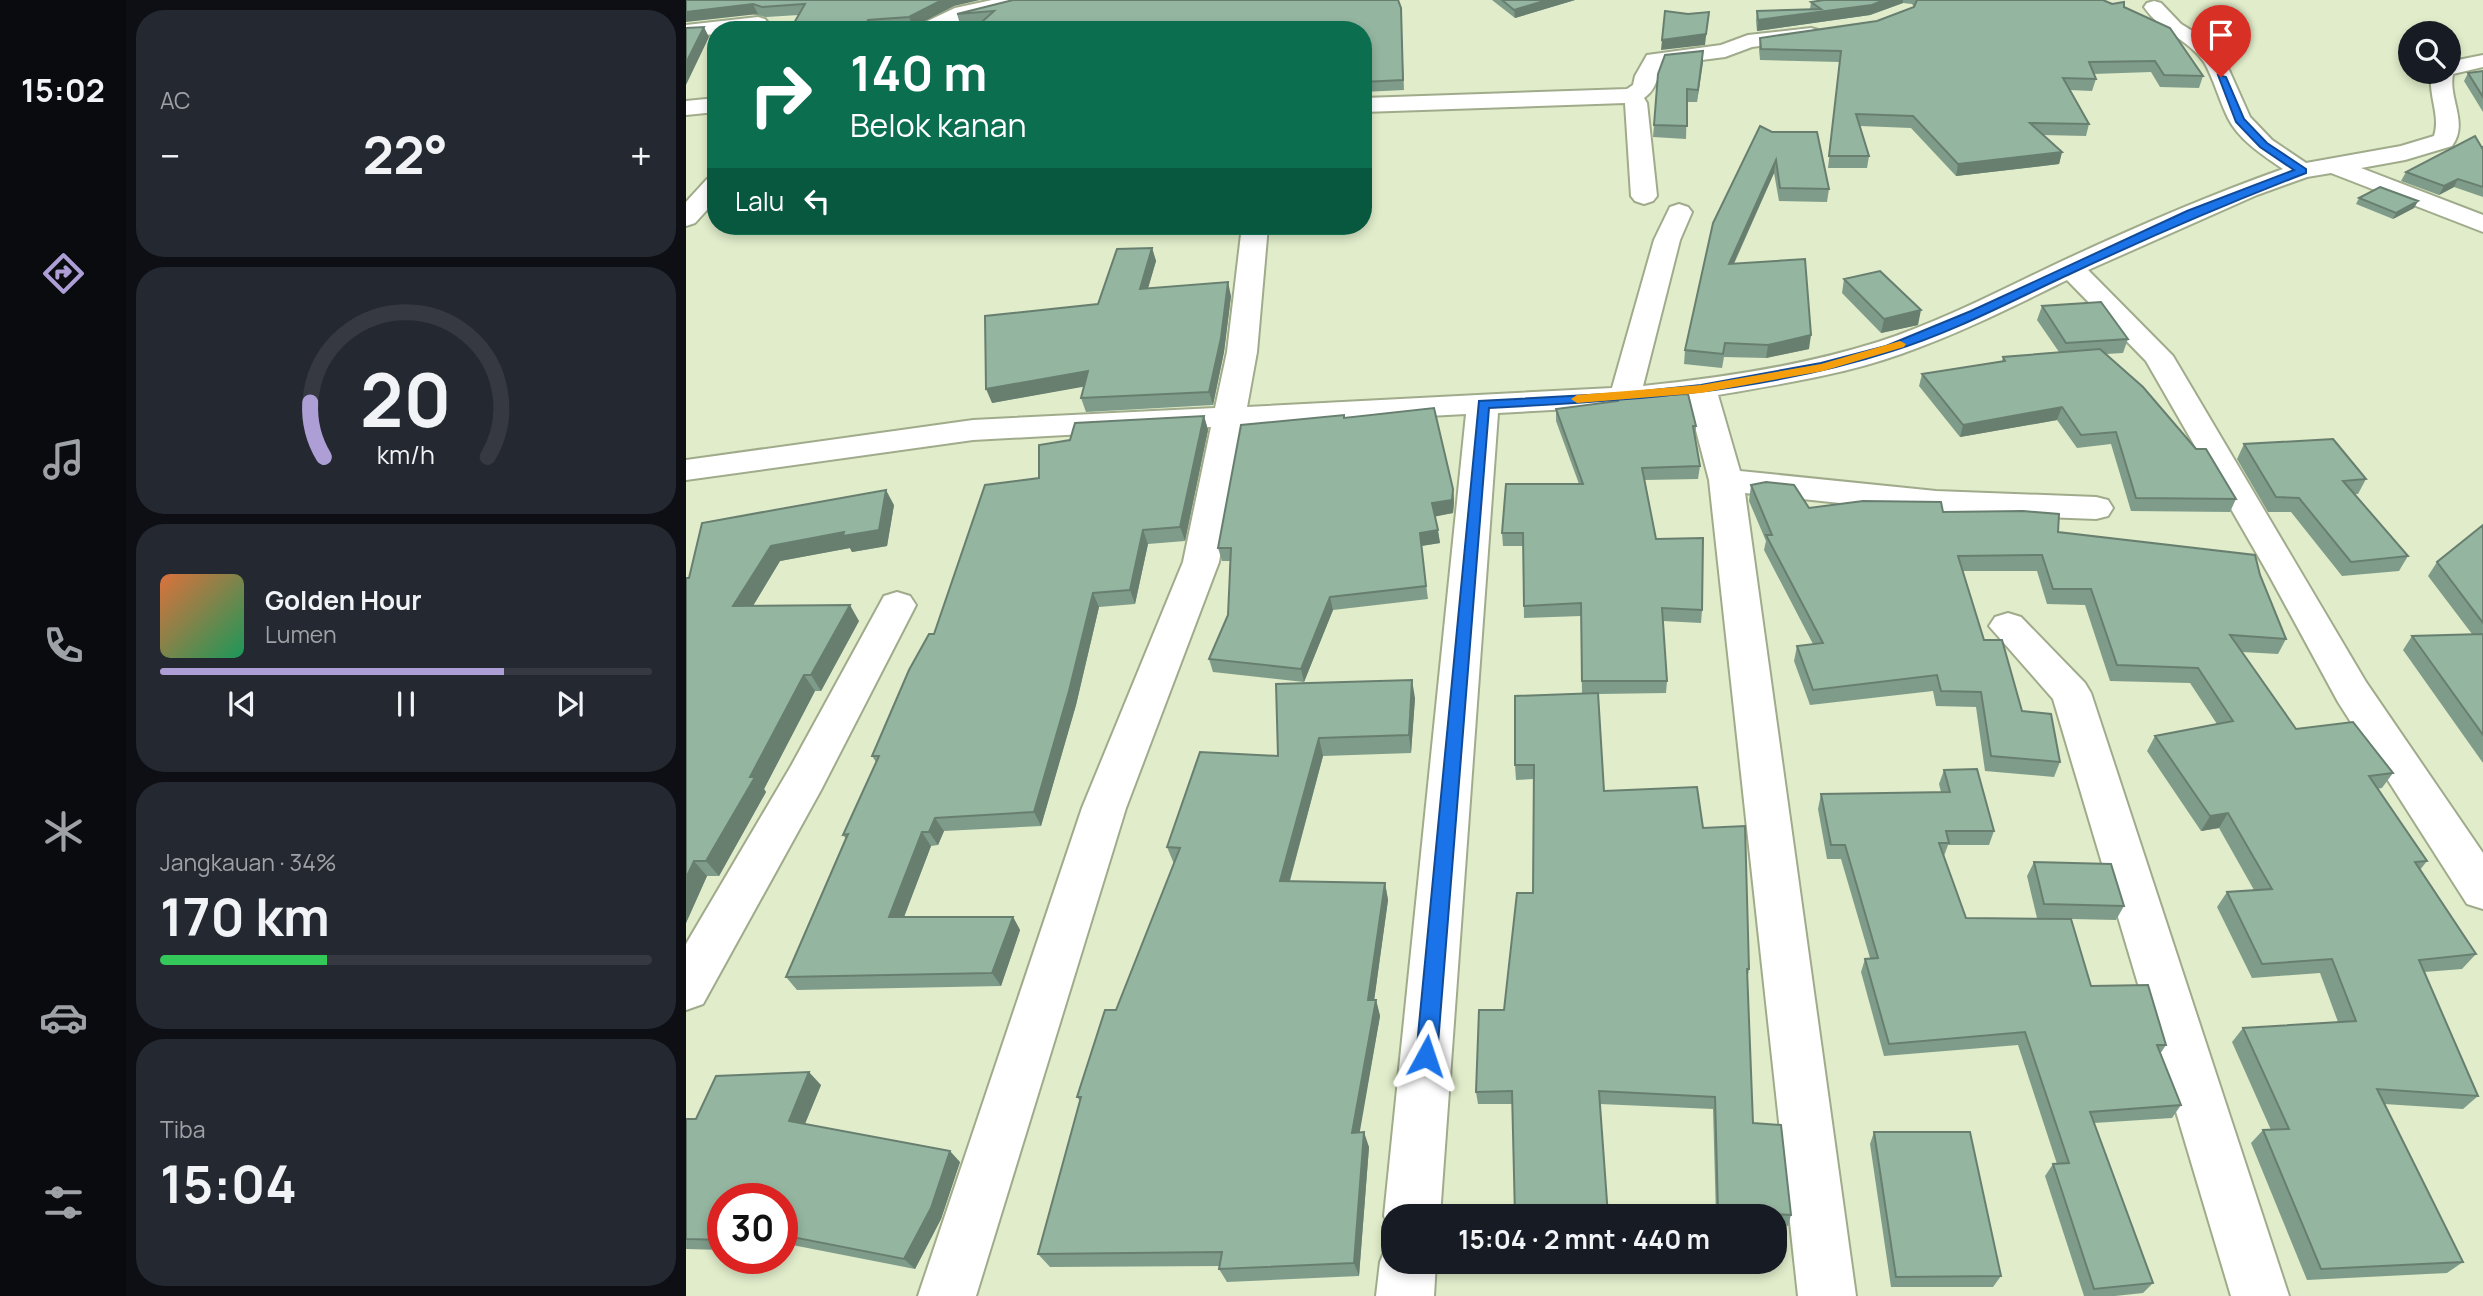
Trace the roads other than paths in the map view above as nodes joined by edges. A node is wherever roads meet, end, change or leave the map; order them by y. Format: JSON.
{"nodes":[{"id":1,"x":1021,"y":0,"type":"edge"},
{"id":2,"x":2154,"y":7,"type":"dead end"},
{"id":3,"x":943,"y":21,"type":"edge"},
{"id":4,"x":707,"y":28,"type":"edge"},
{"id":5,"x":1833,"y":30,"type":"edge"},
{"id":6,"x":686,"y":31,"type":"edge"},
{"id":7,"x":2483,"y":61,"type":"edge"},
{"id":8,"x":2461,"y":66,"type":"edge"},
{"id":9,"x":2441,"y":84,"type":"edge"},
{"id":10,"x":1632,"y":96,"type":"junction"},
{"id":11,"x":707,"y":105,"type":"edge"},
{"id":12,"x":1372,"y":105,"type":"edge"},
{"id":13,"x":686,"y":108,"type":"edge"},
{"id":14,"x":2332,"y":165,"type":"junction"},
{"id":15,"x":2302,"y":171,"type":"junction"},
{"id":16,"x":707,"y":179,"type":"edge"},
{"id":17,"x":1644,"y":197,"type":"dead end"},
{"id":18,"x":1679,"y":212,"type":"dead end"},
{"id":19,"x":686,"y":218,"type":"edge"},
{"id":20,"x":2483,"y":225,"type":"edge"},
{"id":21,"x":1254,"y":235,"type":"edge"},
{"id":22,"x":2070,"y":268,"type":"junction"},
{"id":23,"x":1701,"y":389,"type":"junction"},
{"id":24,"x":1625,"y":397,"type":"junction"},
{"id":25,"x":1483,"y":404,"type":"junction"},
{"id":26,"x":1231,"y":417,"type":"junction"},
{"id":27,"x":686,"y":470,"type":"edge"},
{"id":28,"x":1726,"y":480,"type":"junction"},
{"id":29,"x":2096,"y":508,"type":"dead end"},
{"id":30,"x":897,"y":605,"type":"dead end"},
{"id":31,"x":2008,"y":626,"type":"dead end"},
{"id":32,"x":2483,"y":890,"type":"edge"},
{"id":33,"x":686,"y":988,"type":"edge"},
{"id":34,"x":1413,"y":1204,"type":"edge"},
{"id":35,"x":1407,"y":1274,"type":"edge"},
{"id":36,"x":947,"y":1296,"type":"edge"},
{"id":37,"x":1405,"y":1296,"type":"edge"},
{"id":38,"x":1827,"y":1296,"type":"edge"},
{"id":39,"x":2260,"y":1296,"type":"edge"}],
"edges":[{"from":1,"to":3,"type":"street"},
{"from":2,"to":15,"type":"street"},
{"from":4,"to":6,"type":"street"},
{"from":5,"to":10,"type":"street"},
{"from":7,"to":8,"type":"street"},
{"from":9,"to":14,"type":"street"},
{"from":10,"to":12,"type":"street"},
{"from":10,"to":17,"type":"street"},
{"from":11,"to":13,"type":"street"},
{"from":14,"to":15,"type":"street"},
{"from":14,"to":20,"type":"street"},
{"from":15,"to":22,"type":"street"},
{"from":16,"to":19,"type":"street"},
{"from":18,"to":24,"type":"street"},
{"from":21,"to":26,"type":"street"},
{"from":22,"to":23,"type":"street"},
{"from":22,"to":32,"type":"street"},
{"from":23,"to":24,"type":"street"},
{"from":23,"to":28,"type":"street"},
{"from":24,"to":25,"type":"street"},
{"from":25,"to":26,"type":"street"},
{"from":25,"to":34,"type":"street"},
{"from":26,"to":27,"type":"street"},
{"from":26,"to":36,"type":"street"},
{"from":28,"to":29,"type":"street"},
{"from":28,"to":38,"type":"street"},
{"from":30,"to":33,"type":"street"},
{"from":31,"to":39,"type":"street"},
{"from":35,"to":37,"type":"street"}]}
